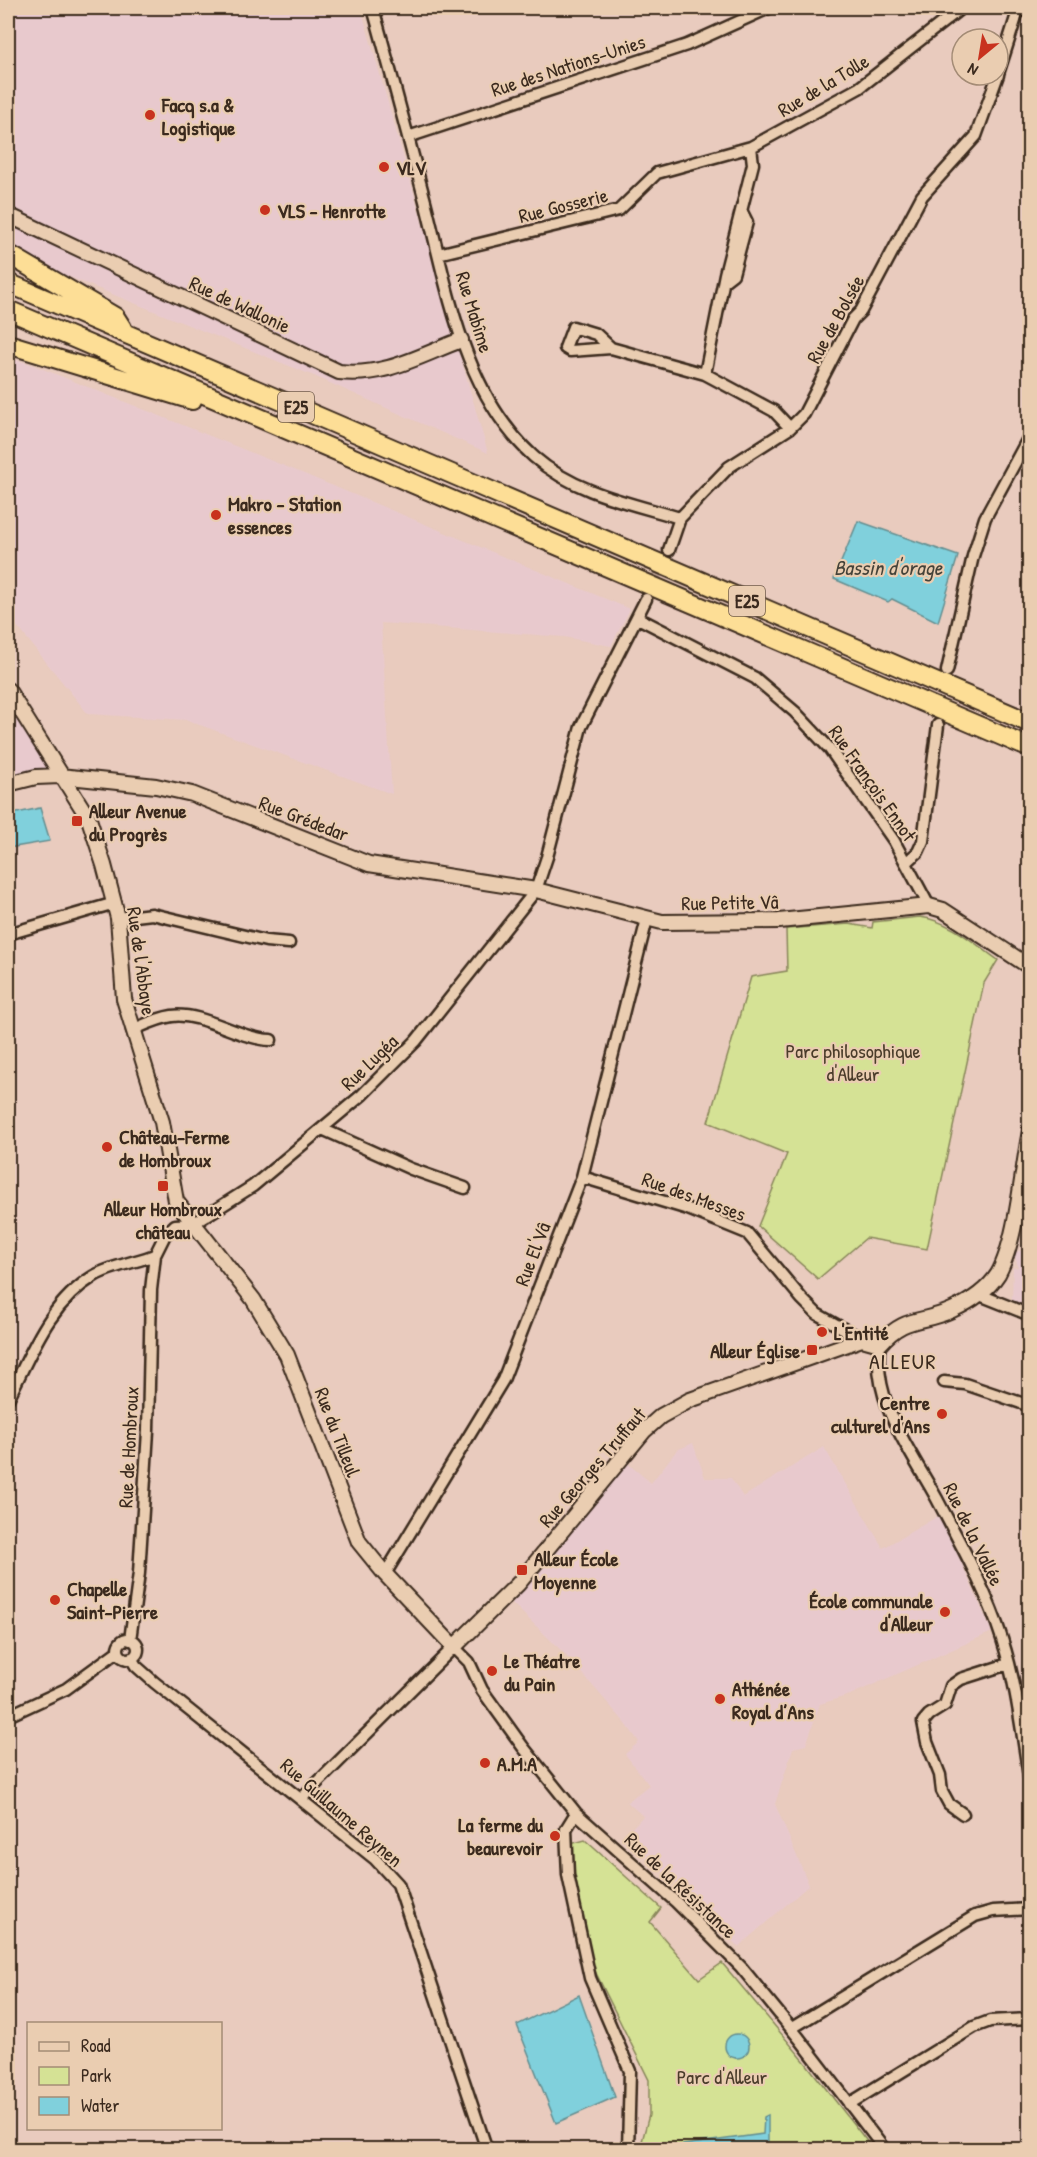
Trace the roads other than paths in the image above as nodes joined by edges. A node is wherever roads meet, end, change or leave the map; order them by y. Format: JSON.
{"nodes":[{"id":1,"x":374,"y":8,"type":"edge"},
{"id":2,"x":769,"y":8,"type":"edge"},
{"id":3,"x":961,"y":8,"type":"edge"},
{"id":4,"x":1019,"y":8,"type":"edge"},
{"id":5,"x":1010,"y":36,"type":"edge"},
{"id":6,"x":993,"y":87,"type":"edge"},
{"id":7,"x":408,"y":137,"type":"junction"},
{"id":8,"x":751,"y":147,"type":"junction"},
{"id":9,"x":8,"y":215,"type":"edge"},
{"id":10,"x":8,"y":254,"type":"edge"},
{"id":11,"x":438,"y":254,"type":"junction"},
{"id":12,"x":8,"y":283,"type":"edge"},
{"id":13,"x":8,"y":310,"type":"edge"},
{"id":14,"x":126,"y":334,"type":"junction"},
{"id":15,"x":461,"y":340,"type":"junction"},
{"id":16,"x":8,"y":344,"type":"edge"},
{"id":17,"x":612,"y":348,"type":"dead end"},
{"id":18,"x":705,"y":374,"type":"junction"},
{"id":19,"x":790,"y":428,"type":"junction"},
{"id":20,"x":1029,"y":435,"type":"edge"},
{"id":21,"x":404,"y":479,"type":"junction"},
{"id":22,"x":680,"y":518,"type":"junction"},
{"id":23,"x":669,"y":550,"type":"tunnel mouth"},
{"id":24,"x":646,"y":599,"type":"tunnel mouth"},
{"id":25,"x":638,"y":618,"type":"junction"},
{"id":26,"x":947,"y":671,"type":"dead end"},
{"id":27,"x":8,"y":690,"type":"edge"},
{"id":28,"x":1029,"y":723,"type":"edge"},
{"id":29,"x":938,"y":725,"type":"dead end"},
{"id":30,"x":1029,"y":748,"type":"edge"},
{"id":31,"x":60,"y":776,"type":"junction"},
{"id":32,"x":8,"y":784,"type":"edge"},
{"id":33,"x":906,"y":863,"type":"junction"},
{"id":34,"x":536,"y":890,"type":"junction"},
{"id":35,"x":115,"y":903,"type":"junction"},
{"id":36,"x":929,"y":906,"type":"junction"},
{"id":37,"x":118,"y":918,"type":"junction"},
{"id":38,"x":647,"y":920,"type":"junction"},
{"id":39,"x":8,"y":934,"type":"edge"},
{"id":40,"x":289,"y":943,"type":"dead end"},
{"id":41,"x":1029,"y":967,"type":"edge"},
{"id":42,"x":132,"y":1030,"type":"junction"},
{"id":43,"x":271,"y":1040,"type":"dead end"},
{"id":44,"x":322,"y":1129,"type":"junction"},
{"id":45,"x":1029,"y":1131,"type":"edge"},
{"id":46,"x":582,"y":1177,"type":"junction"},
{"id":47,"x":465,"y":1188,"type":"dead end"},
{"id":48,"x":193,"y":1224,"type":"junction"},
{"id":49,"x":155,"y":1255,"type":"junction"},
{"id":50,"x":980,"y":1295,"type":"junction"},
{"id":51,"x":1029,"y":1315,"type":"edge"},
{"id":52,"x":862,"y":1339,"type":"junction"},
{"id":53,"x":880,"y":1344,"type":"junction"},
{"id":54,"x":944,"y":1382,"type":"dead end"},
{"id":55,"x":8,"y":1399,"type":"edge"},
{"id":56,"x":1029,"y":1406,"type":"edge"},
{"id":57,"x":384,"y":1574,"type":"junction"},
{"id":58,"x":130,"y":1640,"type":"junction"},
{"id":59,"x":454,"y":1647,"type":"junction"},
{"id":60,"x":118,"y":1651,"type":"junction"},
{"id":61,"x":131,"y":1658,"type":"junction"},
{"id":62,"x":1008,"y":1664,"type":"junction"},
{"id":63,"x":8,"y":1716,"type":"edge"},
{"id":64,"x":1029,"y":1782,"type":"edge"},
{"id":65,"x":302,"y":1798,"type":"junction"},
{"id":66,"x":576,"y":1813,"type":"junction"},
{"id":67,"x":963,"y":1814,"type":"dead end"},
{"id":68,"x":1029,"y":1909,"type":"edge"},
{"id":69,"x":1029,"y":2019,"type":"edge"},
{"id":70,"x":792,"y":2028,"type":"junction"},
{"id":71,"x":849,"y":2104,"type":"junction"},
{"id":72,"x":487,"y":2150,"type":"edge"},
{"id":73,"x":628,"y":2150,"type":"edge"},
{"id":74,"x":885,"y":2150,"type":"edge"}],
"edges":[{"from":1,"to":7,"type":"street","name":"Rue Mabîme"},
{"from":2,"to":7,"type":"street","name":"Rue des Nations-Unies"},
{"from":3,"to":8,"type":"street","name":"Rue de la Tolle"},
{"from":4,"to":5,"type":"street","name":"Rue de Bolsée"},
{"from":6,"to":19,"type":"street","name":"Rue de Bolsée"},
{"from":7,"to":11,"type":"street","name":"Rue Mabîme"},
{"from":8,"to":11,"type":"street","name":"Rue Gosserie"},
{"from":8,"to":18,"type":"street"},
{"from":9,"to":15,"type":"street","name":"Rue de Wallonie"},
{"from":10,"to":14,"type":"highway"},
{"from":11,"to":15,"type":"street","name":"Rue Mabîme"},
{"from":12,"to":14,"type":"highway","number":"E25"},
{"from":13,"to":21,"type":"highway","number":"E25"},
{"from":14,"to":28,"type":"highway","number":"E25"},
{"from":15,"to":22,"type":"street","name":"Rue Mabîme"},
{"from":16,"to":21,"type":"highway"},
{"from":17,"to":18,"type":"street"},
{"from":18,"to":19,"type":"street"},
{"from":19,"to":22,"type":"street","name":"Rue de Bolsée"},
{"from":20,"to":26,"type":"street"},
{"from":21,"to":30,"type":"highway","number":"E25"},
{"from":22,"to":23,"type":"street","name":"Rue de Bolsée"},
{"from":24,"to":25,"type":"street","name":"Rue Lugéa"},
{"from":25,"to":33,"type":"street","name":"Rue François Ennot"},
{"from":25,"to":34,"type":"street","name":"Rue Lugéa"},
{"from":27,"to":31,"type":"street","name":"Rue de l'Abbaye"},
{"from":29,"to":33,"type":"street"},
{"from":31,"to":32,"type":"street","name":"Rue Grédedar"},
{"from":31,"to":34,"type":"street","name":"Rue Grédedar"},
{"from":31,"to":35,"type":"street","name":"Rue de l'Abbaye"},
{"from":33,"to":36,"type":"street","name":"Rue François Ennot"},
{"from":34,"to":38,"type":"street","name":"Rue Petite Vâ"},
{"from":34,"to":44,"type":"street","name":"Rue Lugéa"},
{"from":35,"to":37,"type":"street","name":"Rue de l'Abbaye"},
{"from":35,"to":39,"type":"street"},
{"from":36,"to":38,"type":"street","name":"Rue Petite Vâ"},
{"from":36,"to":41,"type":"street"},
{"from":37,"to":40,"type":"street"},
{"from":37,"to":42,"type":"street","name":"Rue de l'Abbaye"},
{"from":38,"to":46,"type":"street","name":"Rue El'Vâ"},
{"from":42,"to":43,"type":"street"},
{"from":42,"to":48,"type":"street","name":"Rue de l'Abbaye"},
{"from":44,"to":47,"type":"street"},
{"from":44,"to":48,"type":"street","name":"Rue Lugéa"},
{"from":45,"to":50,"type":"street"},
{"from":46,"to":52,"type":"street","name":"Rue des Messes"},
{"from":46,"to":57,"type":"street","name":"Rue El'Vâ"},
{"from":48,"to":49,"type":"street","name":"Rue Lugéa"},
{"from":48,"to":57,"type":"street","name":"Rue du Tilleul"},
{"from":49,"to":55,"type":"street"},
{"from":49,"to":58,"type":"street","name":"Rue de Hombroux"},
{"from":50,"to":51,"type":"street"},
{"from":50,"to":53,"type":"street"},
{"from":52,"to":53,"type":"street"},
{"from":52,"to":59,"type":"street","name":"Rue Georges Truffaut"},
{"from":53,"to":62,"type":"street","name":"Rue de la Vallée"},
{"from":54,"to":56,"type":"street"},
{"from":57,"to":59,"type":"street","name":"Rue du Tilleul"},
{"from":58,"to":60,"type":"street"},
{"from":58,"to":61,"type":"street"},
{"from":59,"to":65,"type":"street"},
{"from":59,"to":66,"type":"street","name":"Rue de la Résistance"},
{"from":60,"to":61,"type":"street"},
{"from":60,"to":63,"type":"street"},
{"from":61,"to":65,"type":"street","name":"Rue Guillaume Reynen"},
{"from":62,"to":64,"type":"street","name":"Rue de la Vallée"},
{"from":62,"to":67,"type":"street"},
{"from":65,"to":72,"type":"street","name":"Rue Guillaume Reynen"},
{"from":66,"to":70,"type":"street","name":"Rue de la Résistance"},
{"from":66,"to":73,"type":"street"},
{"from":68,"to":70,"type":"street"},
{"from":69,"to":71,"type":"street"},
{"from":70,"to":71,"type":"street","name":"Rue de la Résistance"},
{"from":71,"to":74,"type":"street","name":"Rue de la Résistance"}]}
